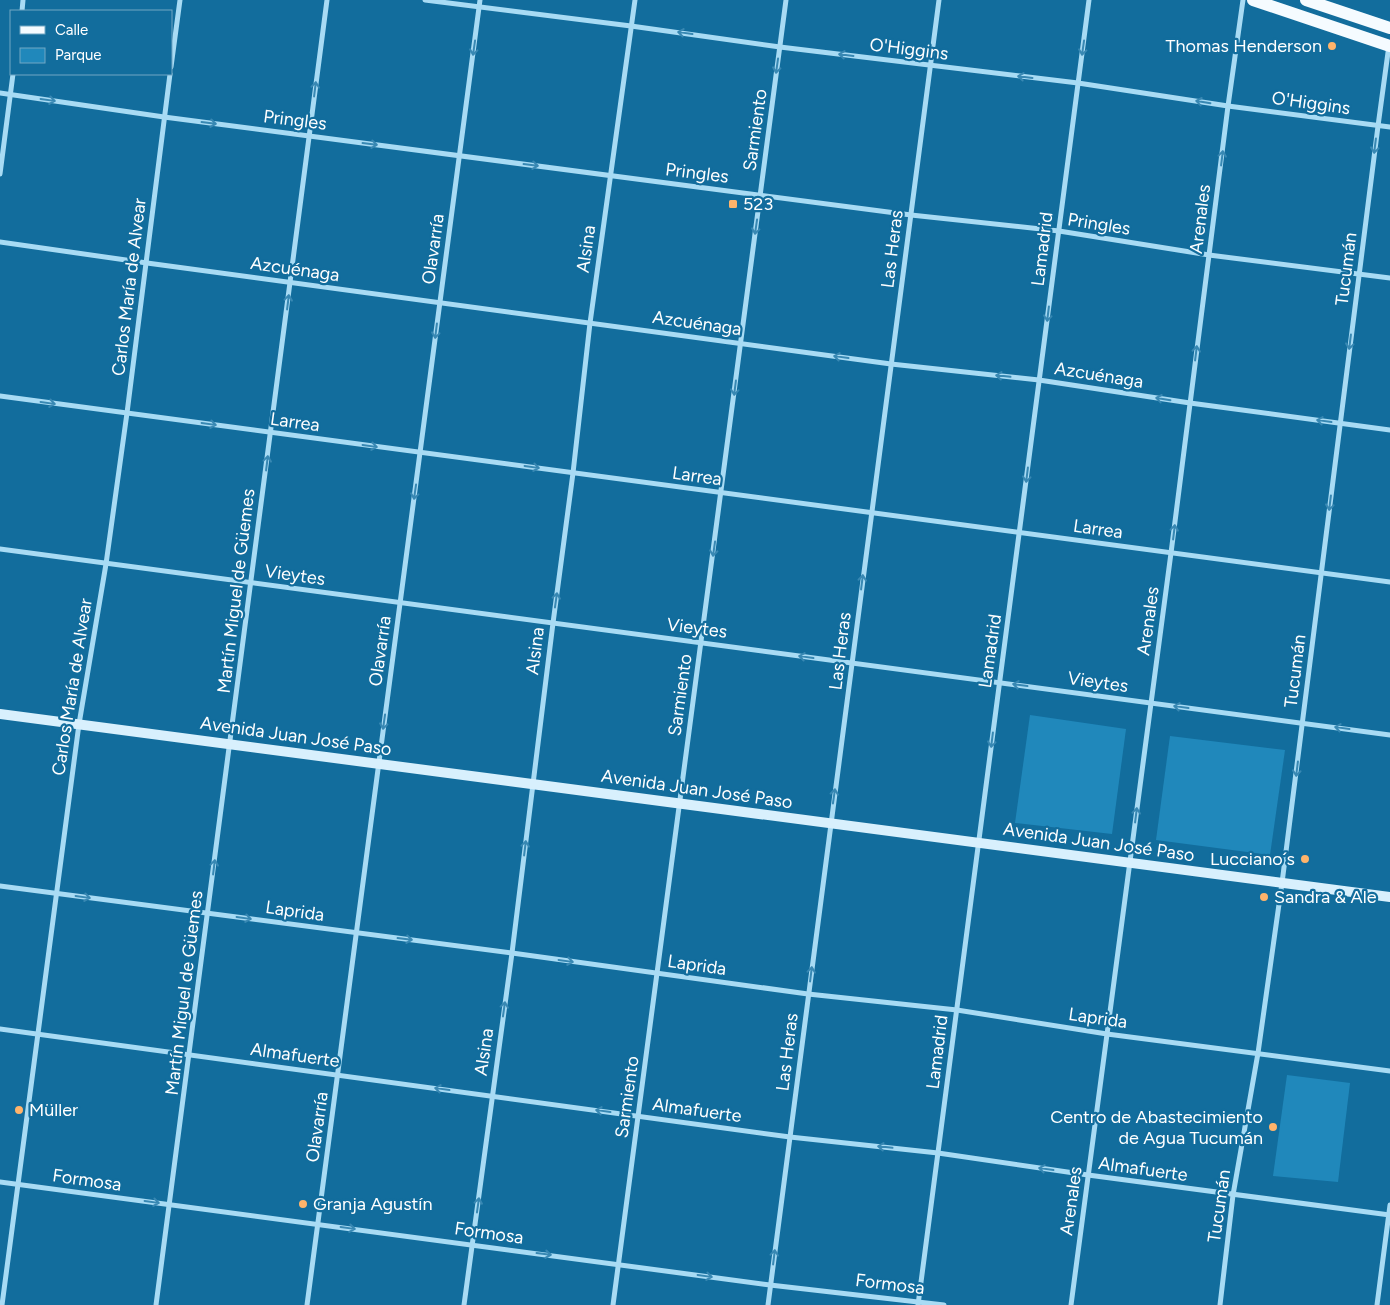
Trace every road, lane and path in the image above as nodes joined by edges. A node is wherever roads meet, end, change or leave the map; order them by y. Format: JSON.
{"nodes":[{"id":1,"x":180,"y":0,"type":"edge"},
{"id":2,"x":327,"y":0,"type":"edge"},
{"id":3,"x":425,"y":0,"type":"edge"},
{"id":4,"x":480,"y":0,"type":"edge"},
{"id":5,"x":635,"y":0,"type":"edge"},
{"id":6,"x":786,"y":0,"type":"edge"},
{"id":7,"x":939,"y":0,"type":"edge"},
{"id":8,"x":1089,"y":0,"type":"edge"},
{"id":9,"x":1243,"y":0,"type":"edge"},
{"id":10,"x":1253,"y":0,"type":"edge"},
{"id":11,"x":1306,"y":0,"type":"edge"},
{"id":12,"x":479,"y":7,"type":"junction"},
{"id":13,"x":631,"y":26,"type":"junction"},
{"id":14,"x":1390,"y":28,"type":"edge"},
{"id":15,"x":1390,"y":44,"type":"edge"},
{"id":16,"x":780,"y":47,"type":"junction"},
{"id":17,"x":172,"y":60,"type":"edge"},
{"id":18,"x":930,"y":65,"type":"junction"},
{"id":19,"x":13,"y":75,"type":"edge"},
{"id":20,"x":170,"y":75,"type":"edge"},
{"id":21,"x":1078,"y":83,"type":"junction"},
{"id":22,"x":0,"y":93,"type":"edge"},
{"id":23,"x":11,"y":94,"type":"junction"},
{"id":24,"x":1228,"y":106,"type":"junction"},
{"id":25,"x":164,"y":117,"type":"junction"},
{"id":26,"x":1378,"y":126,"type":"junction"},
{"id":27,"x":1390,"y":127,"type":"edge"},
{"id":28,"x":309,"y":136,"type":"junction"},
{"id":29,"x":460,"y":156,"type":"junction"},
{"id":30,"x":0,"y":174,"type":"edge"},
{"id":31,"x":610,"y":175,"type":"junction"},
{"id":32,"x":760,"y":194,"type":"junction"},
{"id":33,"x":911,"y":215,"type":"junction"},
{"id":34,"x":1059,"y":231,"type":"junction"},
{"id":35,"x":0,"y":242,"type":"edge"},
{"id":36,"x":1209,"y":254,"type":"junction"},
{"id":37,"x":147,"y":263,"type":"junction"},
{"id":38,"x":1359,"y":274,"type":"junction"},
{"id":39,"x":1390,"y":278,"type":"edge"},
{"id":40,"x":290,"y":282,"type":"junction"},
{"id":41,"x":440,"y":303,"type":"junction"},
{"id":42,"x":590,"y":323,"type":"junction"},
{"id":43,"x":740,"y":343,"type":"junction"},
{"id":44,"x":891,"y":364,"type":"junction"},
{"id":45,"x":1039,"y":380,"type":"junction"},
{"id":46,"x":0,"y":396,"type":"edge"},
{"id":47,"x":1190,"y":403,"type":"junction"},
{"id":48,"x":127,"y":413,"type":"junction"},
{"id":49,"x":1340,"y":423,"type":"junction"},
{"id":50,"x":1390,"y":430,"type":"edge"},
{"id":51,"x":271,"y":432,"type":"junction"},
{"id":52,"x":421,"y":452,"type":"junction"},
{"id":53,"x":573,"y":473,"type":"junction"},
{"id":54,"x":722,"y":493,"type":"junction"},
{"id":55,"x":872,"y":513,"type":"junction"},
{"id":56,"x":1020,"y":533,"type":"junction"},
{"id":57,"x":0,"y":549,"type":"edge"},
{"id":58,"x":1171,"y":553,"type":"junction"},
{"id":59,"x":106,"y":564,"type":"junction"},
{"id":60,"x":1322,"y":573,"type":"junction"},
{"id":61,"x":1390,"y":582,"type":"edge"},
{"id":62,"x":251,"y":583,"type":"junction"},
{"id":63,"x":400,"y":603,"type":"junction"},
{"id":64,"x":553,"y":623,"type":"junction"},
{"id":65,"x":701,"y":643,"type":"junction"},
{"id":66,"x":852,"y":663,"type":"junction"},
{"id":67,"x":1000,"y":682,"type":"junction"},
{"id":68,"x":1151,"y":703,"type":"junction"},
{"id":69,"x":0,"y":714,"type":"edge"},
{"id":70,"x":1302,"y":723,"type":"junction"},
{"id":71,"x":79,"y":724,"type":"junction"},
{"id":72,"x":1390,"y":735,"type":"edge"},
{"id":73,"x":230,"y":744,"type":"junction"},
{"id":74,"x":379,"y":764,"type":"junction"},
{"id":75,"x":532,"y":784,"type":"junction"},
{"id":76,"x":680,"y":804,"type":"junction"},
{"id":77,"x":831,"y":824,"type":"junction"},
{"id":78,"x":979,"y":843,"type":"junction"},
{"id":79,"x":1130,"y":863,"type":"junction"},
{"id":80,"x":1282,"y":883,"type":"junction"},
{"id":81,"x":0,"y":886,"type":"edge"},
{"id":82,"x":57,"y":893,"type":"junction"},
{"id":83,"x":1390,"y":897,"type":"edge"},
{"id":84,"x":208,"y":914,"type":"junction"},
{"id":85,"x":356,"y":933,"type":"junction"},
{"id":86,"x":512,"y":953,"type":"junction"},
{"id":87,"x":657,"y":973,"type":"junction"},
{"id":88,"x":808,"y":994,"type":"junction"},
{"id":89,"x":957,"y":1010,"type":"junction"},
{"id":90,"x":0,"y":1029,"type":"edge"},
{"id":91,"x":38,"y":1034,"type":"junction"},
{"id":92,"x":1107,"y":1034,"type":"junction"},
{"id":93,"x":1258,"y":1053,"type":"junction"},
{"id":94,"x":190,"y":1054,"type":"junction"},
{"id":95,"x":1390,"y":1071,"type":"edge"},
{"id":96,"x":338,"y":1074,"type":"junction"},
{"id":97,"x":492,"y":1096,"type":"junction"},
{"id":98,"x":638,"y":1115,"type":"junction"},
{"id":99,"x":790,"y":1137,"type":"junction"},
{"id":100,"x":938,"y":1153,"type":"junction"},
{"id":101,"x":1088,"y":1175,"type":"junction"},
{"id":102,"x":0,"y":1182,"type":"edge"},
{"id":103,"x":18,"y":1184,"type":"junction"},
{"id":104,"x":1233,"y":1194,"type":"junction"},
{"id":105,"x":170,"y":1204,"type":"junction"},
{"id":106,"x":1390,"y":1205,"type":"edge"},
{"id":107,"x":1389,"y":1215,"type":"edge"},
{"id":108,"x":318,"y":1224,"type":"junction"},
{"id":109,"x":472,"y":1245,"type":"junction"},
{"id":110,"x":618,"y":1264,"type":"junction"},
{"id":111,"x":770,"y":1285,"type":"junction"},
{"id":112,"x":919,"y":1303,"type":"edge"},
{"id":113,"x":2,"y":1305,"type":"edge"},
{"id":114,"x":156,"y":1305,"type":"edge"},
{"id":115,"x":307,"y":1305,"type":"edge"},
{"id":116,"x":464,"y":1305,"type":"edge"},
{"id":117,"x":613,"y":1305,"type":"edge"},
{"id":118,"x":768,"y":1305,"type":"edge"},
{"id":119,"x":944,"y":1305,"type":"edge"},
{"id":120,"x":1071,"y":1305,"type":"edge"},
{"id":121,"x":1220,"y":1305,"type":"edge"},
{"id":122,"x":1377,"y":1305,"type":"edge"}],
"edges":[{"from":1,"to":17,"type":"street"},
{"from":28,"to":2,"type":"street","name":"Martín Miguel de Güemes","one_way":true},
{"from":3,"to":12,"type":"street","name":"O'Higgins"},
{"from":4,"to":12,"type":"street","name":"Olavarría"},
{"from":5,"to":13,"type":"street","name":"Alsina"},
{"from":6,"to":16,"type":"street","name":"Sarmiento"},
{"from":7,"to":18,"type":"street","name":"Las Heras"},
{"from":8,"to":21,"type":"street","name":"Lamadrid","one_way":true},
{"from":9,"to":24,"type":"street","name":"Arenales"},
{"from":10,"to":15,"type":"main road"},
{"from":11,"to":14,"type":"main road"},
{"from":12,"to":13,"type":"street","name":"O'Higgins"},
{"from":12,"to":29,"type":"street","name":"Olavarría","one_way":true},
{"from":16,"to":13,"type":"street","name":"O'Higgins","one_way":true},
{"from":13,"to":31,"type":"street","name":"Alsina"},
{"from":15,"to":26,"type":"street","name":"Tucumán"},
{"from":18,"to":16,"type":"street","name":"O'Higgins","one_way":true},
{"from":16,"to":32,"type":"street","name":"Sarmiento","one_way":true},
{"from":21,"to":18,"type":"street","name":"O'Higgins","one_way":true},
{"from":18,"to":33,"type":"street","name":"Las Heras"},
{"from":19,"to":23,"type":"street"},
{"from":20,"to":25,"type":"street","name":"Carlos María de Alvear"},
{"from":24,"to":21,"type":"street","name":"O'Higgins","one_way":true},
{"from":21,"to":34,"type":"street","name":"Lamadrid"},
{"from":22,"to":23,"type":"street","name":"Pringles"},
{"from":23,"to":25,"type":"street","name":"Pringles","one_way":true},
{"from":23,"to":30,"type":"street"},
{"from":24,"to":26,"type":"street","name":"O'Higgins"},
{"from":36,"to":24,"type":"street","name":"Arenales","one_way":true},
{"from":25,"to":28,"type":"street","name":"Pringles","one_way":true},
{"from":25,"to":37,"type":"street","name":"Carlos María de Alvear"},
{"from":26,"to":27,"type":"street","name":"O'Higgins"},
{"from":26,"to":38,"type":"street","name":"Tucumán","one_way":true},
{"from":28,"to":29,"type":"street","name":"Pringles","one_way":true},
{"from":28,"to":40,"type":"street","name":"Martín Miguel de Güemes"},
{"from":29,"to":31,"type":"street","name":"Pringles","one_way":true},
{"from":29,"to":41,"type":"street","name":"Olavarría"},
{"from":31,"to":32,"type":"street","name":"Pringles"},
{"from":31,"to":42,"type":"street","name":"Alsina"},
{"from":32,"to":33,"type":"street","name":"Pringles"},
{"from":32,"to":43,"type":"street","name":"Sarmiento","one_way":true},
{"from":33,"to":34,"type":"street","name":"Pringles"},
{"from":33,"to":44,"type":"street","name":"Las Heras"},
{"from":34,"to":36,"type":"street","name":"Pringles"},
{"from":34,"to":45,"type":"street","name":"Lamadrid","one_way":true},
{"from":35,"to":37,"type":"street","name":"Azcuénaga"},
{"from":36,"to":38,"type":"street","name":"Pringles"},
{"from":47,"to":36,"type":"street","name":"Arenales","one_way":true},
{"from":37,"to":40,"type":"street","name":"Azcuénaga"},
{"from":37,"to":48,"type":"street","name":"Carlos María de Alvear"},
{"from":38,"to":39,"type":"street","name":"Pringles"},
{"from":38,"to":49,"type":"street","name":"Tucumán","one_way":true},
{"from":40,"to":41,"type":"street","name":"Azcuénaga"},
{"from":51,"to":40,"type":"street","name":"Martín Miguel de Güemes","one_way":true},
{"from":41,"to":42,"type":"street","name":"Azcuénaga"},
{"from":41,"to":52,"type":"street","name":"Olavarría","one_way":true},
{"from":42,"to":43,"type":"street","name":"Azcuénaga"},
{"from":42,"to":53,"type":"street","name":"Alsina"},
{"from":44,"to":43,"type":"street","name":"Azcuénaga","one_way":true},
{"from":43,"to":54,"type":"street","name":"Sarmiento","one_way":true},
{"from":45,"to":44,"type":"street","name":"Azcuénaga","one_way":true},
{"from":44,"to":55,"type":"street","name":"Las Heras"},
{"from":47,"to":45,"type":"street","name":"Azcuénaga","one_way":true},
{"from":45,"to":56,"type":"street","name":"Lamadrid","one_way":true},
{"from":46,"to":48,"type":"street","name":"Larrea","one_way":true},
{"from":49,"to":47,"type":"street","name":"Azcuénaga","one_way":true},
{"from":58,"to":47,"type":"street","name":"Arenales","one_way":true},
{"from":48,"to":51,"type":"street","name":"Larrea","one_way":true},
{"from":48,"to":59,"type":"street","name":"Carlos María de Alvear"},
{"from":49,"to":50,"type":"street","name":"Azcuénaga"},
{"from":49,"to":60,"type":"street","name":"Tucumán","one_way":true},
{"from":51,"to":52,"type":"street","name":"Larrea","one_way":true},
{"from":62,"to":51,"type":"street","name":"Martín Miguel de Güemes","one_way":true},
{"from":52,"to":53,"type":"street","name":"Larrea","one_way":true},
{"from":52,"to":63,"type":"street","name":"Olavarría","one_way":true},
{"from":53,"to":54,"type":"street","name":"Larrea"},
{"from":64,"to":53,"type":"street","name":"Alsina","one_way":true},
{"from":54,"to":55,"type":"street","name":"Larrea"},
{"from":54,"to":65,"type":"street","name":"Sarmiento","one_way":true},
{"from":55,"to":56,"type":"street","name":"Larrea"},
{"from":66,"to":55,"type":"street","name":"Las Heras","one_way":true},
{"from":56,"to":58,"type":"street","name":"Larrea"},
{"from":56,"to":67,"type":"street","name":"Lamadrid"},
{"from":57,"to":59,"type":"street","name":"Vieytes"},
{"from":58,"to":60,"type":"street","name":"Larrea"},
{"from":58,"to":68,"type":"street","name":"Arenales"},
{"from":59,"to":62,"type":"street","name":"Vieytes"},
{"from":59,"to":71,"type":"street","name":"Carlos María de Alvear"},
{"from":60,"to":61,"type":"street","name":"Larrea"},
{"from":60,"to":70,"type":"street","name":"Tucumán"},
{"from":62,"to":63,"type":"street","name":"Vieytes"},
{"from":62,"to":73,"type":"street","name":"Martín Miguel de Güemes"},
{"from":63,"to":64,"type":"street","name":"Vieytes"},
{"from":63,"to":74,"type":"street","name":"Olavarría","one_way":true},
{"from":64,"to":65,"type":"street","name":"Vieytes"},
{"from":64,"to":75,"type":"street","name":"Alsina"},
{"from":66,"to":65,"type":"street","name":"Vieytes","one_way":true},
{"from":65,"to":76,"type":"street","name":"Sarmiento"},
{"from":66,"to":67,"type":"street","name":"Vieytes"},
{"from":77,"to":66,"type":"street","name":"Las Heras","one_way":true},
{"from":68,"to":67,"type":"street","name":"Vieytes","one_way":true},
{"from":67,"to":78,"type":"street","name":"Lamadrid","one_way":true},
{"from":70,"to":68,"type":"street","name":"Vieytes","one_way":true},
{"from":79,"to":68,"type":"street","name":"Arenales","one_way":true},
{"from":69,"to":71,"type":"main road","name":"Avenida Juan José Paso"},
{"from":72,"to":70,"type":"street","name":"Vieytes","one_way":true},
{"from":70,"to":80,"type":"street","name":"Tucumán","one_way":true},
{"from":71,"to":73,"type":"main road","name":"Avenida Juan José Paso"},
{"from":71,"to":82,"type":"street","name":"Carlos María de Alvear"},
{"from":73,"to":74,"type":"main road","name":"Avenida Juan José Paso"},
{"from":84,"to":73,"type":"street","name":"Martín Miguel de Güemes","one_way":true},
{"from":74,"to":75,"type":"main road","name":"Avenida Juan José Paso"},
{"from":74,"to":85,"type":"street","name":"Olavarría"},
{"from":75,"to":76,"type":"main road","name":"Avenida Juan José Paso"},
{"from":86,"to":75,"type":"street","name":"Alsina","one_way":true},
{"from":76,"to":77,"type":"main road","name":"Avenida Juan José Paso"},
{"from":76,"to":87,"type":"street","name":"Sarmiento"},
{"from":77,"to":78,"type":"main road","name":"Avenida Juan José Paso"},
{"from":88,"to":77,"type":"street","name":"Las Heras","one_way":true},
{"from":78,"to":79,"type":"main road","name":"Avenida Juan José Paso"},
{"from":78,"to":89,"type":"street","name":"Lamadrid"},
{"from":79,"to":80,"type":"main road","name":"Avenida Juan José Paso"},
{"from":79,"to":92,"type":"street","name":"Arenales"},
{"from":80,"to":83,"type":"main road","name":"Avenida Juan José Paso"},
{"from":80,"to":93,"type":"street","name":"Tucumán"},
{"from":81,"to":82,"type":"street","name":"Laprida"},
{"from":82,"to":84,"type":"street","name":"Laprida","one_way":true},
{"from":82,"to":91,"type":"street","name":"Carlos María de Alvear"},
{"from":84,"to":85,"type":"street","name":"Laprida","one_way":true},
{"from":84,"to":94,"type":"street","name":"Martín Miguel de Güemes"},
{"from":85,"to":86,"type":"street","name":"Laprida","one_way":true},
{"from":85,"to":96,"type":"street","name":"Olavarría"},
{"from":86,"to":87,"type":"street","name":"Laprida","one_way":true},
{"from":97,"to":86,"type":"street","name":"Alsina","one_way":true},
{"from":87,"to":88,"type":"street","name":"Laprida"},
{"from":87,"to":98,"type":"street","name":"Sarmiento"},
{"from":88,"to":89,"type":"street","name":"Laprida"},
{"from":88,"to":99,"type":"street","name":"Las Heras"},
{"from":89,"to":92,"type":"street","name":"Laprida"},
{"from":89,"to":100,"type":"street","name":"Lamadrid"},
{"from":90,"to":91,"type":"street","name":"Almafuerte"},
{"from":91,"to":94,"type":"street","name":"Almafuerte"},
{"from":91,"to":103,"type":"street","name":"Carlos María de Alvear"},
{"from":92,"to":93,"type":"street","name":"Laprida"},
{"from":92,"to":101,"type":"street","name":"Arenales"},
{"from":93,"to":95,"type":"street","name":"Laprida"},
{"from":93,"to":104,"type":"street","name":"Tucumán"},
{"from":94,"to":96,"type":"street","name":"Almafuerte"},
{"from":94,"to":105,"type":"street","name":"Martín Miguel de Güemes"},
{"from":97,"to":96,"type":"street","name":"Almafuerte","one_way":true},
{"from":96,"to":108,"type":"street","name":"Olavarría"},
{"from":98,"to":97,"type":"street","name":"Almafuerte","one_way":true},
{"from":109,"to":97,"type":"street","name":"Alsina","one_way":true},
{"from":98,"to":99,"type":"street","name":"Almafuerte"},
{"from":98,"to":110,"type":"street","name":"Sarmiento"},
{"from":100,"to":99,"type":"street","name":"Almafuerte","one_way":true},
{"from":111,"to":99,"type":"street","name":"Las Heras","one_way":true},
{"from":101,"to":100,"type":"street","name":"Almafuerte","one_way":true},
{"from":100,"to":112,"type":"street","name":"Lamadrid"},
{"from":101,"to":104,"type":"street","name":"Almafuerte"},
{"from":101,"to":120,"type":"street","name":"Arenales"},
{"from":102,"to":103,"type":"street","name":"Formosa"},
{"from":103,"to":105,"type":"street","name":"Formosa","one_way":true},
{"from":103,"to":113,"type":"street","name":"Carlos María de Alvear"},
{"from":104,"to":107,"type":"street","name":"Almafuerte"},
{"from":104,"to":121,"type":"street","name":"Tucumán"},
{"from":105,"to":108,"type":"street","name":"Formosa"},
{"from":105,"to":114,"type":"street","name":"Martín Miguel de Güemes"},
{"from":106,"to":107,"type":"street"},
{"from":107,"to":122,"type":"street"},
{"from":108,"to":109,"type":"street","name":"Formosa","one_way":true},
{"from":108,"to":115,"type":"street","name":"Olavarría"},
{"from":109,"to":110,"type":"street","name":"Formosa","one_way":true},
{"from":109,"to":116,"type":"street","name":"Alsina"},
{"from":110,"to":111,"type":"street","name":"Formosa","one_way":true},
{"from":110,"to":117,"type":"street","name":"Sarmiento"},
{"from":111,"to":112,"type":"street","name":"Formosa"},
{"from":111,"to":118,"type":"street","name":"Las Heras"},
{"from":112,"to":119,"type":"street","name":"Formosa"}]}
